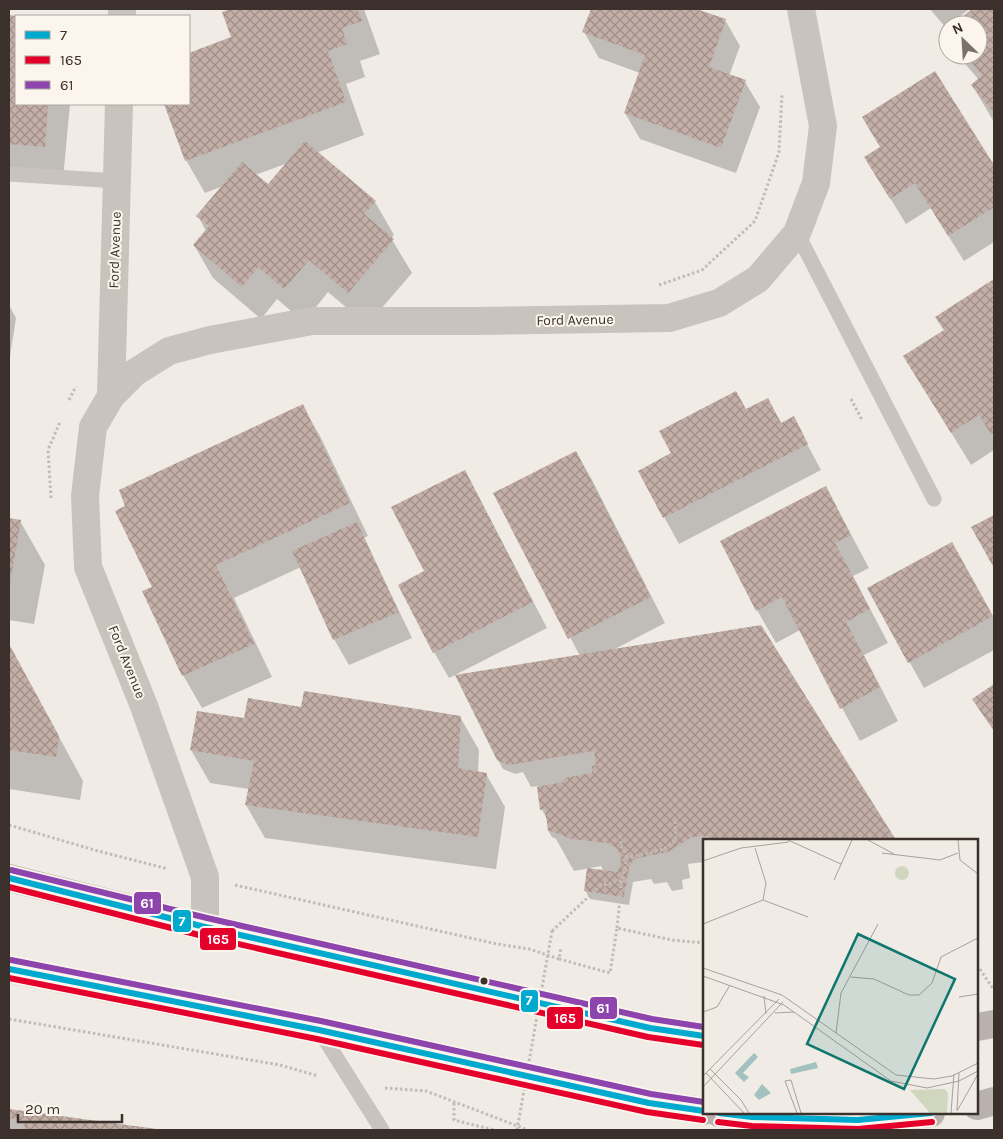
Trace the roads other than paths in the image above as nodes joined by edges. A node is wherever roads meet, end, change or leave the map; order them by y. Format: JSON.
{"nodes":[{"id":1,"x":801,"y":9,"type":"edge"},
{"id":2,"x":119,"y":105,"type":"edge"},
{"id":3,"x":9,"y":174,"type":"edge"},
{"id":4,"x":117,"y":181,"type":"junction"},
{"id":5,"x":797,"y":233,"type":"junction"},
{"id":6,"x":111,"y":396,"type":"junction"},
{"id":7,"x":934,"y":499,"type":"dead end"},
{"id":8,"x":9,"y":878,"type":"edge"},
{"id":9,"x":205,"y":928,"type":"junction"},
{"id":10,"x":9,"y":969,"type":"edge"},
{"id":11,"x":994,"y":1024,"type":"edge"},
{"id":12,"x":978,"y":1027,"type":"edge"},
{"id":13,"x":319,"y":1030,"type":"junction"},
{"id":14,"x":703,"y":1036,"type":"edge"},
{"id":15,"x":994,"y":1101,"type":"edge"},
{"id":16,"x":978,"y":1106,"type":"edge"},
{"id":17,"x":703,"y":1111,"type":"edge"},
{"id":18,"x":727,"y":1114,"type":"edge"},
{"id":19,"x":921,"y":1114,"type":"edge"},
{"id":20,"x":382,"y":1130,"type":"edge"}],
"edges":[{"from":1,"to":5,"type":"street","name":"Ford Avenue"},
{"from":2,"to":4,"type":"street","name":"Ford Avenue"},
{"from":3,"to":4,"type":"lane"},
{"from":4,"to":6,"type":"street","name":"Ford Avenue"},
{"from":5,"to":6,"type":"street","name":"Ford Avenue"},
{"from":5,"to":7,"type":"lane"},
{"from":6,"to":9,"type":"street","name":"Ford Avenue"},
{"from":8,"to":9,"type":"main road"},
{"from":9,"to":14,"type":"main road"},
{"from":10,"to":13,"type":"main road"},
{"from":11,"to":12,"type":"main road"},
{"from":13,"to":17,"type":"main road"},
{"from":13,"to":20,"type":"lane"},
{"from":15,"to":16,"type":"main road"},
{"from":18,"to":19,"type":"main road"}]}
